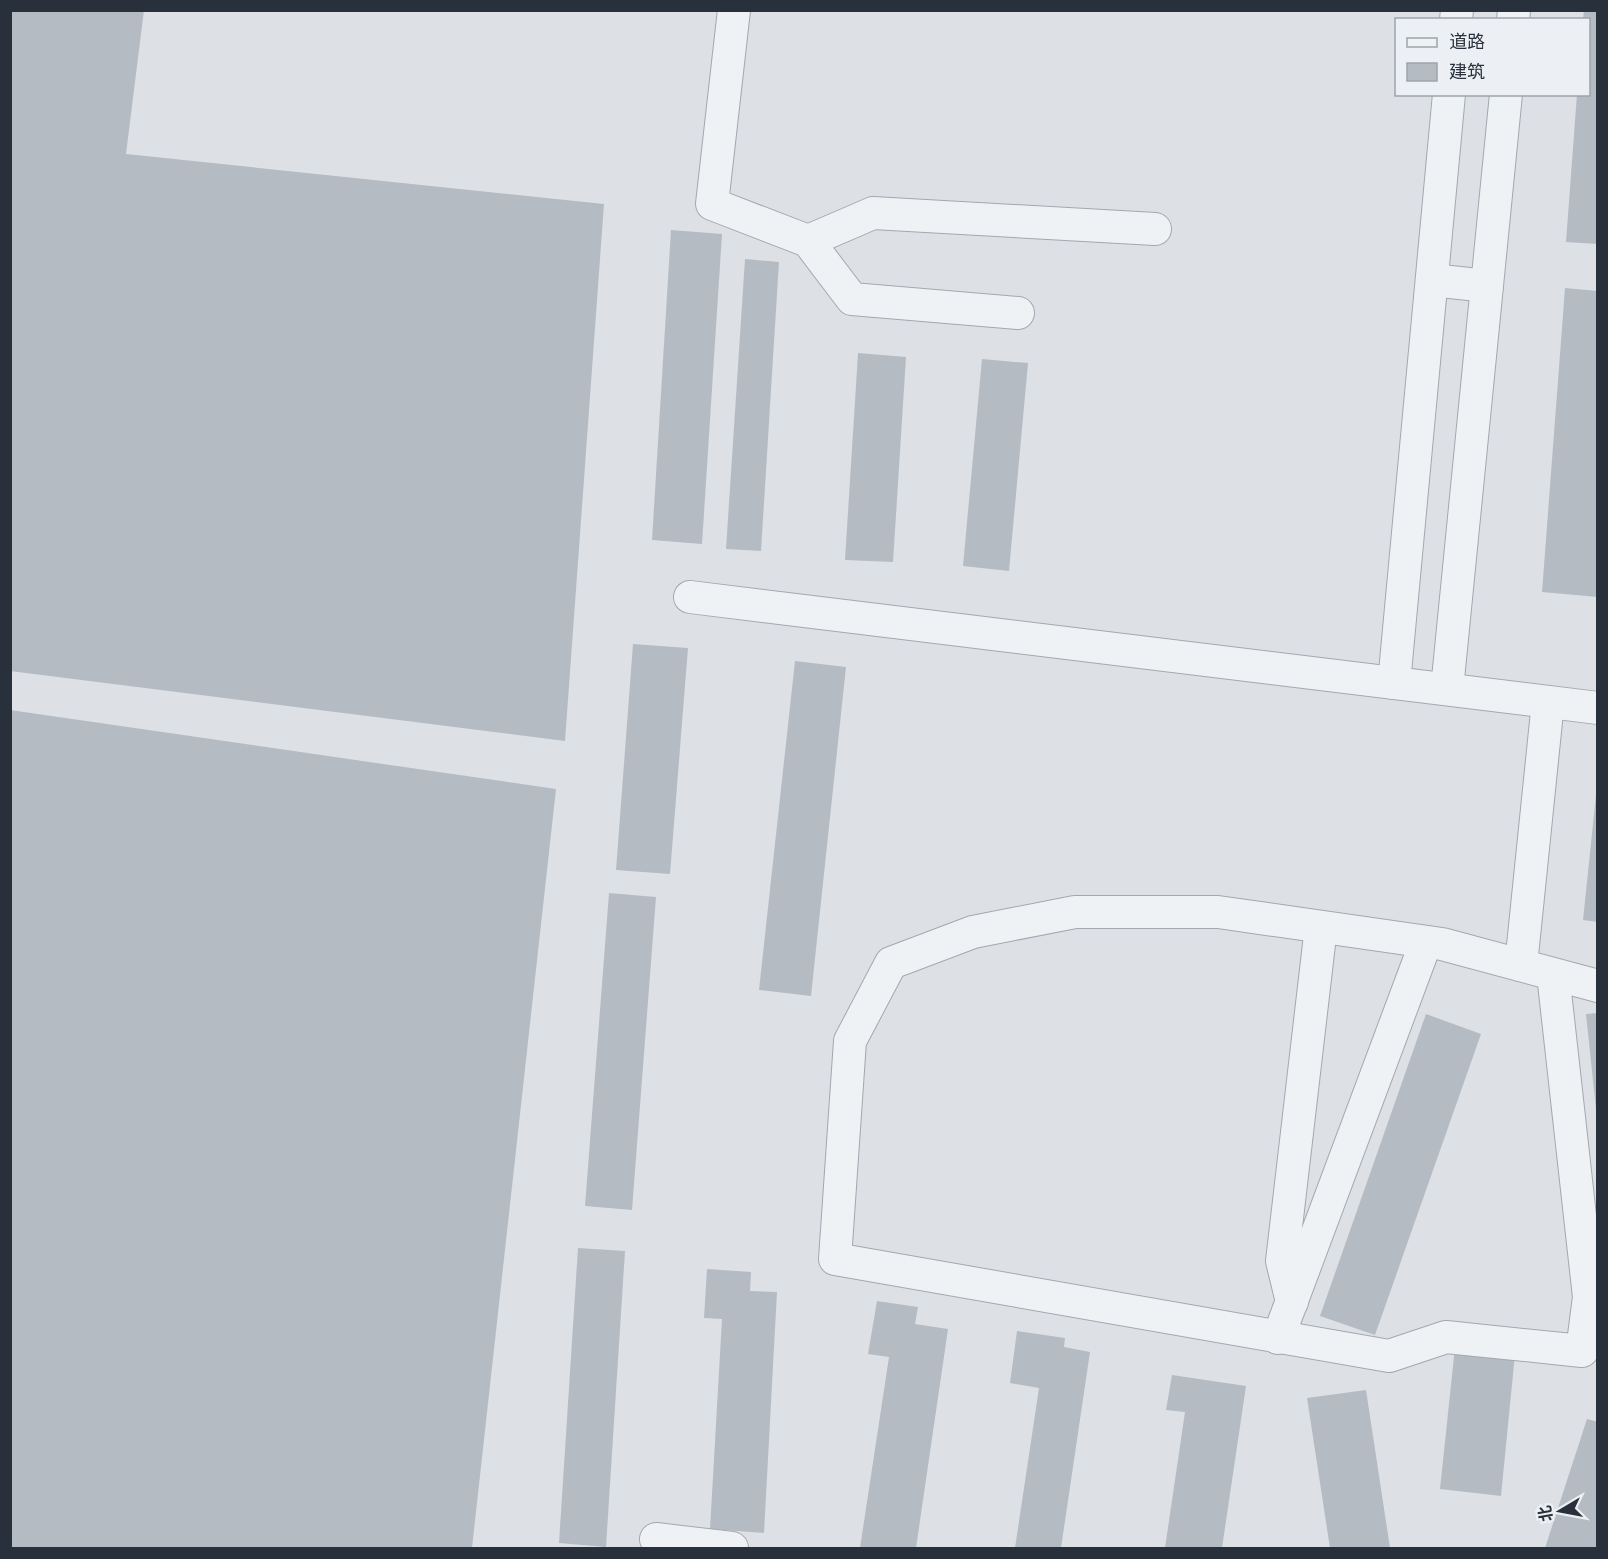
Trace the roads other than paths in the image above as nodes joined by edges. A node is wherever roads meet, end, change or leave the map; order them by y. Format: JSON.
{"nodes":[{"id":1,"x":734,"y":10,"type":"edge"},
{"id":2,"x":1449,"y":96,"type":"edge"},
{"id":3,"x":1506,"y":96,"type":"edge"},
{"id":4,"x":1155,"y":229,"type":"dead end"},
{"id":5,"x":808,"y":241,"type":"junction"},
{"id":6,"x":1432,"y":280,"type":"junction"},
{"id":7,"x":1487,"y":286,"type":"junction"},
{"id":8,"x":1018,"y":313,"type":"dead end"},
{"id":9,"x":690,"y":597,"type":"dead end"},
{"id":10,"x":1394,"y":683,"type":"junction"},
{"id":11,"x":1447,"y":689,"type":"junction"},
{"id":12,"x":1548,"y":702,"type":"junction"},
{"id":13,"x":1598,"y":708,"type":"edge"},
{"id":14,"x":1321,"y":927,"type":"junction"},
{"id":15,"x":1426,"y":942,"type":"junction"},
{"id":16,"x":1521,"y":965,"type":"junction"},
{"id":17,"x":1553,"y":974,"type":"junction"},
{"id":18,"x":1598,"y":986,"type":"edge"},
{"id":19,"x":1292,"y":1302,"type":"junction"},
{"id":20,"x":1278,"y":1338,"type":"junction"},
{"id":21,"x":656,"y":1539,"type":"dead end"},
{"id":22,"x":732,"y":1548,"type":"edge"}],
"edges":[{"from":1,"to":5,"type":"street"},
{"from":2,"to":6,"type":"street"},
{"from":3,"to":7,"type":"street"},
{"from":4,"to":5,"type":"street"},
{"from":5,"to":8,"type":"street"},
{"from":6,"to":7,"type":"street"},
{"from":6,"to":10,"type":"street"},
{"from":7,"to":11,"type":"street"},
{"from":9,"to":10,"type":"street"},
{"from":10,"to":11,"type":"street"},
{"from":11,"to":12,"type":"street"},
{"from":12,"to":13,"type":"street"},
{"from":12,"to":16,"type":"street"},
{"from":14,"to":15,"type":"street"},
{"from":14,"to":19,"type":"street"},
{"from":14,"to":20,"type":"street"},
{"from":15,"to":16,"type":"street"},
{"from":15,"to":19,"type":"street"},
{"from":16,"to":17,"type":"street"},
{"from":17,"to":18,"type":"street"},
{"from":17,"to":20,"type":"street"},
{"from":19,"to":20,"type":"street"},
{"from":21,"to":22,"type":"street"}]}
